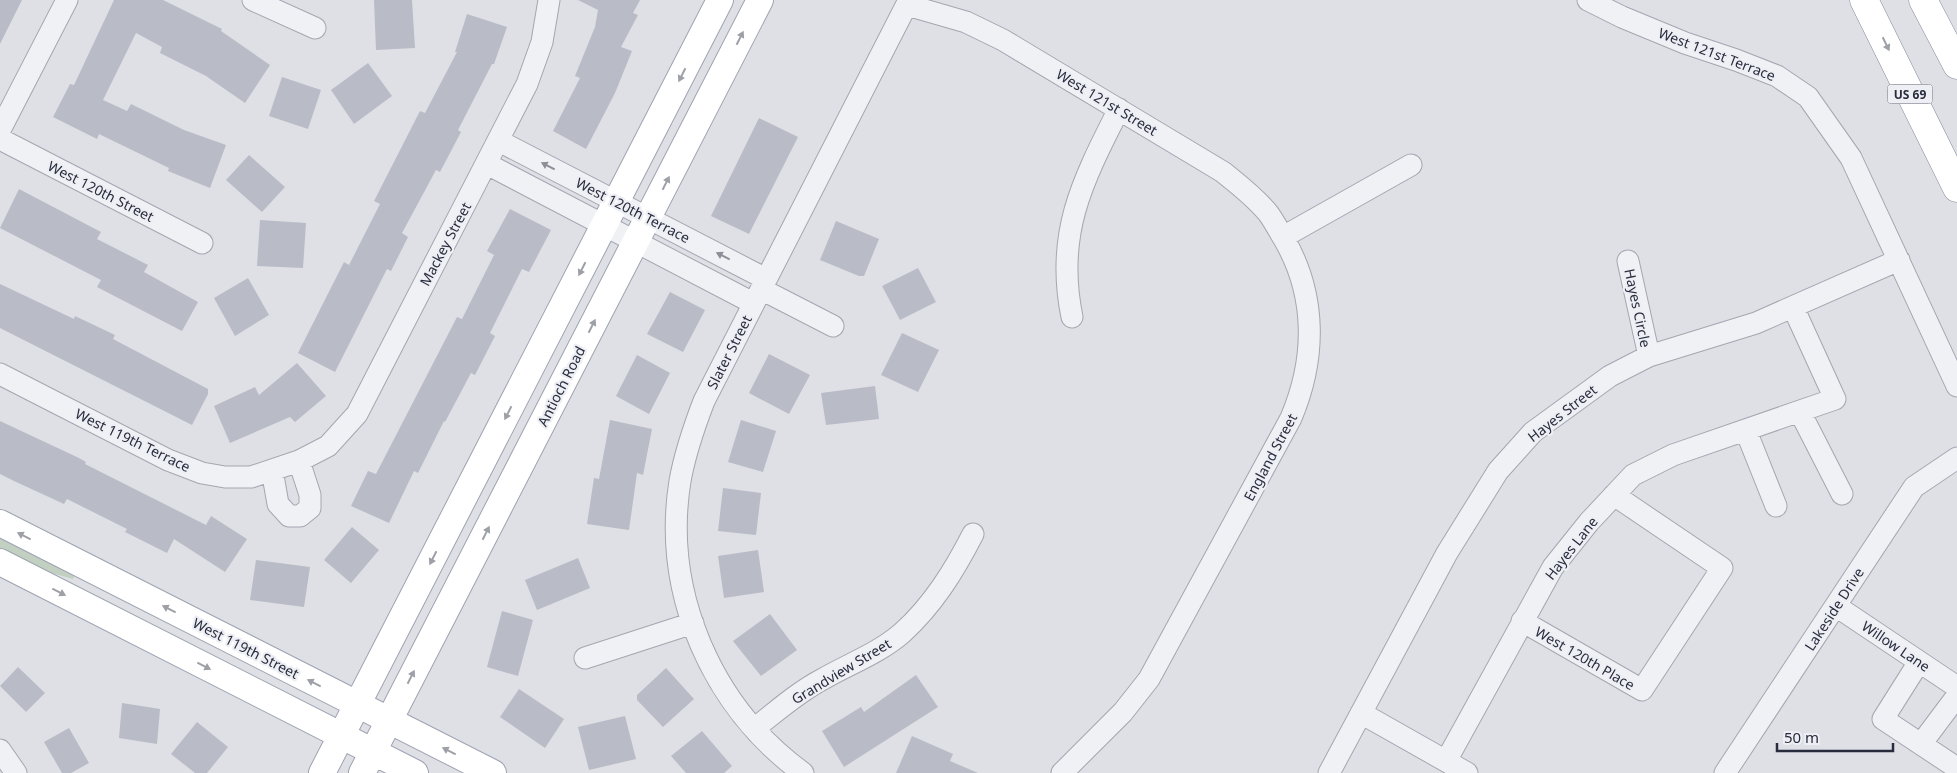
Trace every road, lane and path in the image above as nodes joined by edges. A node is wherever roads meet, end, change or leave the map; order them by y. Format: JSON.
{"nodes":[{"id":1,"x":67,"y":0,"type":"edge"},
{"id":2,"x":253,"y":0,"type":"edge"},
{"id":3,"x":549,"y":0,"type":"edge"},
{"id":4,"x":720,"y":0,"type":"edge"},
{"id":5,"x":760,"y":0,"type":"edge"},
{"id":6,"x":1588,"y":0,"type":"edge"},
{"id":7,"x":1864,"y":0,"type":"edge"},
{"id":8,"x":1923,"y":0,"type":"edge"},
{"id":9,"x":908,"y":2,"type":"edge"},
{"id":10,"x":315,"y":28,"type":"dead end"},
{"id":11,"x":1957,"y":65,"type":"edge"},
{"id":12,"x":1119,"y":109,"type":"junction"},
{"id":13,"x":0,"y":130,"type":"edge"},
{"id":14,"x":0,"y":139,"type":"edge"},
{"id":15,"x":499,"y":141,"type":"junction"},
{"id":16,"x":487,"y":164,"type":"junction"},
{"id":17,"x":1411,"y":165,"type":"dead end"},
{"id":18,"x":1957,"y":188,"type":"edge"},
{"id":19,"x":617,"y":202,"type":"junction"},
{"id":20,"x":648,"y":218,"type":"junction"},
{"id":21,"x":604,"y":225,"type":"junction"},
{"id":22,"x":1282,"y":237,"type":"junction"},
{"id":23,"x":636,"y":242,"type":"junction"},
{"id":24,"x":202,"y":243,"type":"dead end"},
{"id":25,"x":1899,"y":260,"type":"junction"},
{"id":26,"x":1628,"y":261,"type":"dead end"},
{"id":27,"x":760,"y":290,"type":"junction"},
{"id":28,"x":1793,"y":306,"type":"junction"},
{"id":29,"x":1072,"y":317,"type":"dead end"},
{"id":30,"x":834,"y":326,"type":"dead end"},
{"id":31,"x":1649,"y":356,"type":"junction"},
{"id":32,"x":0,"y":374,"type":"edge"},
{"id":33,"x":1957,"y":386,"type":"edge"},
{"id":34,"x":1800,"y":412,"type":"junction"},
{"id":35,"x":1746,"y":431,"type":"junction"},
{"id":36,"x":1957,"y":458,"type":"edge"},
{"id":37,"x":299,"y":461,"type":"junction"},
{"id":38,"x":272,"y":470,"type":"junction"},
{"id":39,"x":1842,"y":494,"type":"dead end"},
{"id":40,"x":1614,"y":495,"type":"junction"},
{"id":41,"x":1776,"y":506,"type":"dead end"},
{"id":42,"x":0,"y":523,"type":"edge"},
{"id":43,"x":973,"y":534,"type":"dead end"},
{"id":44,"x":0,"y":562,"type":"edge"},
{"id":45,"x":1836,"y":606,"type":"junction"},
{"id":46,"x":1522,"y":621,"type":"junction"},
{"id":47,"x":692,"y":623,"type":"junction"},
{"id":48,"x":585,"y":658,"type":"dead end"},
{"id":49,"x":1919,"y":662,"type":"junction"},
{"id":50,"x":1957,"y":687,"type":"edge"},
{"id":51,"x":1957,"y":696,"type":"edge"},
{"id":52,"x":357,"y":705,"type":"junction"},
{"id":53,"x":1361,"y":713,"type":"junction"},
{"id":54,"x":389,"y":720,"type":"junction"},
{"id":55,"x":755,"y":728,"type":"junction"},
{"id":56,"x":342,"y":736,"type":"junction"},
{"id":57,"x":1921,"y":744,"type":"junction"},
{"id":58,"x":0,"y":750,"type":"edge"},
{"id":59,"x":1446,"y":761,"type":"junction"},
{"id":60,"x":367,"y":762,"type":"edge"},
{"id":61,"x":1957,"y":768,"type":"edge"},
{"id":62,"x":16,"y":773,"type":"edge"},
{"id":63,"x":322,"y":773,"type":"edge"},
{"id":64,"x":415,"y":773,"type":"edge"},
{"id":65,"x":493,"y":773,"type":"edge"},
{"id":66,"x":803,"y":773,"type":"edge"},
{"id":67,"x":1062,"y":773,"type":"edge"},
{"id":68,"x":1329,"y":773,"type":"edge"},
{"id":69,"x":1467,"y":773,"type":"edge"},
{"id":70,"x":1725,"y":773,"type":"edge"}],
"edges":[{"from":1,"to":13,"type":"street"},
{"from":2,"to":10,"type":"street"},
{"from":3,"to":15,"type":"street","name":"Mackey Street"},
{"from":4,"to":19,"type":"main road","one_way":true},
{"from":20,"to":5,"type":"main road","name":"Antioch Road","one_way":true},
{"from":6,"to":25,"type":"street","name":"West 121st Terrace"},
{"from":7,"to":18,"type":"highway","number":"US 69","one_way":true},
{"from":8,"to":11,"type":"highway"},
{"from":9,"to":12,"type":"street","name":"West 121st Street"},
{"from":9,"to":27,"type":"street","name":"Slater Street"},
{"from":12,"to":22,"type":"street","name":"West 121st Street"},
{"from":12,"to":29,"type":"street"},
{"from":14,"to":24,"type":"street","name":"West 120th Street"},
{"from":15,"to":16,"type":"street","name":"Mackey Street"},
{"from":19,"to":15,"type":"street","name":"West 120th Terrace","one_way":true},
{"from":16,"to":21,"type":"street","name":"West 120th Terrace"},
{"from":16,"to":37,"type":"street","name":"Mackey Street"},
{"from":17,"to":22,"type":"street"},
{"from":19,"to":20,"type":"street","name":"West 120th Terrace"},
{"from":19,"to":21,"type":"main road"},
{"from":20,"to":23,"type":"main road","name":"Antioch Road"},
{"from":27,"to":20,"type":"street","name":"West 120th Terrace","one_way":true},
{"from":21,"to":23,"type":"street","name":"West 120th Terrace"},
{"from":21,"to":52,"type":"main road","one_way":true},
{"from":22,"to":67,"type":"street","name":"England Street"},
{"from":23,"to":27,"type":"street","name":"West 120th Terrace"},
{"from":54,"to":23,"type":"main road","name":"Antioch Road","one_way":true},
{"from":25,"to":28,"type":"street","name":"Hayes Street"},
{"from":25,"to":33,"type":"street","name":"West 121st Terrace"},
{"from":26,"to":31,"type":"street","name":"Hayes Circle"},
{"from":27,"to":30,"type":"street","name":"West 120th Terrace"},
{"from":27,"to":47,"type":"street","name":"Slater Street"},
{"from":28,"to":31,"type":"street","name":"Hayes Street"},
{"from":28,"to":34,"type":"street","name":"Hayes Lane"},
{"from":31,"to":53,"type":"street","name":"Hayes Street"},
{"from":32,"to":38,"type":"street","name":"West 119th Terrace"},
{"from":34,"to":35,"type":"street","name":"Hayes Lane"},
{"from":34,"to":39,"type":"street"},
{"from":35,"to":40,"type":"street","name":"Hayes Lane"},
{"from":35,"to":41,"type":"street"},
{"from":36,"to":45,"type":"street","name":"Lakeside Drive"},
{"from":37,"to":38,"type":"street","name":"West 119th Terrace"},
{"from":37,"to":38,"type":"street"},
{"from":40,"to":46,"type":"street","name":"Hayes Lane"},
{"from":40,"to":46,"type":"street","name":"West 120th Place"},
{"from":52,"to":42,"type":"main road","name":"West 119th Street","one_way":true},
{"from":43,"to":55,"type":"street","name":"Grandview Street"},
{"from":44,"to":56,"type":"main road","one_way":true},
{"from":45,"to":49,"type":"street","name":"Willow Lane"},
{"from":45,"to":70,"type":"street","name":"Lakeside Drive"},
{"from":46,"to":59,"type":"street","name":"Hayes Lane"},
{"from":47,"to":48,"type":"street"},
{"from":47,"to":55,"type":"street"},
{"from":49,"to":50,"type":"street","name":"Willow Lane"},
{"from":49,"to":57,"type":"street"},
{"from":51,"to":57,"type":"street"},
{"from":52,"to":54,"type":"main road","name":"West 119th Street"},
{"from":52,"to":56,"type":"main road"},
{"from":53,"to":59,"type":"street"},
{"from":53,"to":68,"type":"street","name":"Hayes Street"},
{"from":54,"to":60,"type":"main road","name":"Antioch Road"},
{"from":65,"to":54,"type":"main road","name":"West 119th Street","one_way":true},
{"from":55,"to":66,"type":"street"},
{"from":56,"to":60,"type":"main road"},
{"from":56,"to":63,"type":"main road"},
{"from":57,"to":61,"type":"street"},
{"from":58,"to":62,"type":"street"},
{"from":59,"to":69,"type":"street"},
{"from":60,"to":64,"type":"main road"}]}
